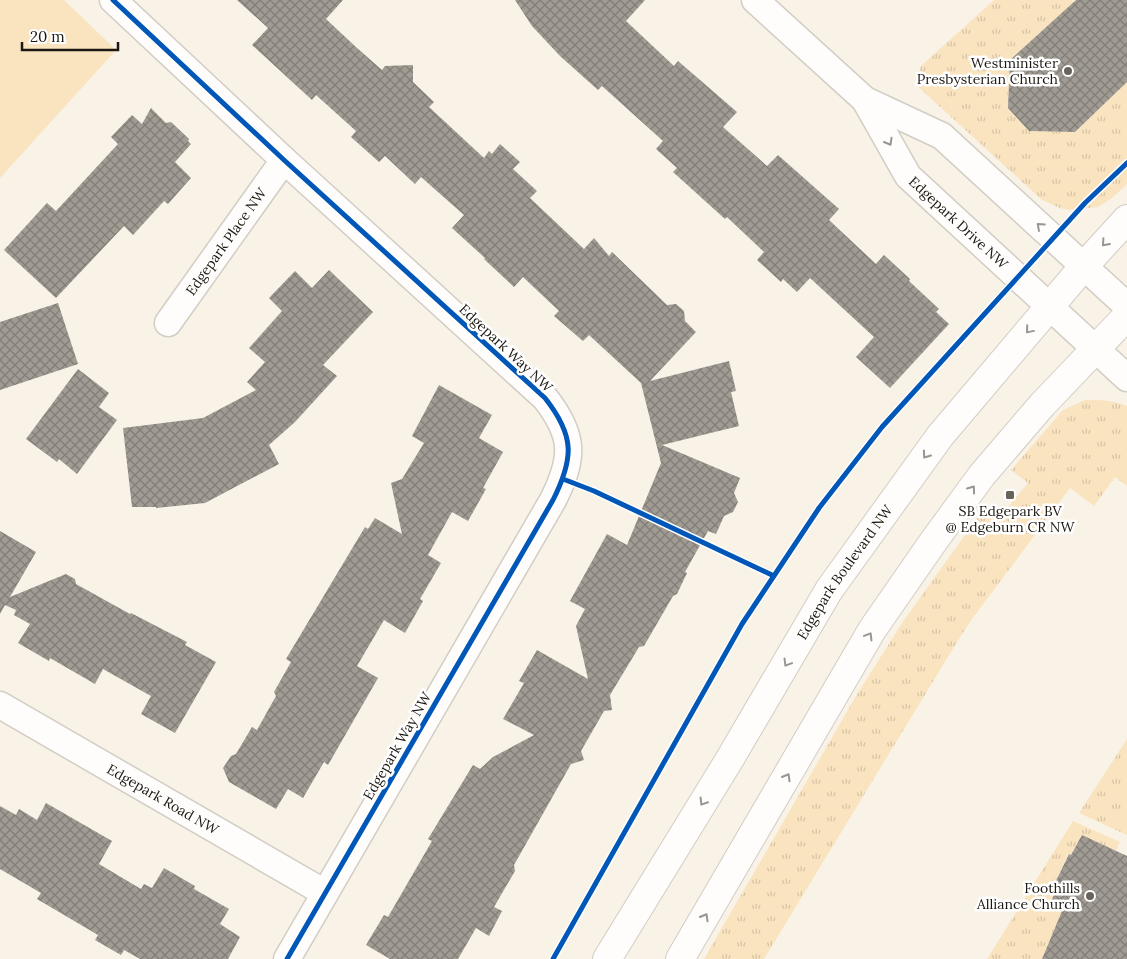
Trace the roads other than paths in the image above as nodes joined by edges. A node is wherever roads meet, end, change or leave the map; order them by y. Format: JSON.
{"nodes":[{"id":1,"x":113,"y":0,"type":"edge"},
{"id":2,"x":755,"y":0,"type":"edge"},
{"id":3,"x":865,"y":100,"type":"junction"},
{"id":4,"x":284,"y":160,"type":"junction"},
{"id":5,"x":1127,"y":219,"type":"edge"},
{"id":6,"x":1084,"y":266,"type":"junction"},
{"id":7,"x":1050,"y":306,"type":"junction"},
{"id":8,"x":1127,"y":306,"type":"edge"},
{"id":9,"x":1127,"y":316,"type":"edge"},
{"id":10,"x":168,"y":323,"type":"dead end"},
{"id":11,"x":1095,"y":349,"type":"junction"},
{"id":12,"x":1127,"y":378,"type":"edge"},
{"id":13,"x":0,"y":705,"type":"edge"},
{"id":14,"x":325,"y":893,"type":"junction"},
{"id":15,"x":287,"y":959,"type":"edge"},
{"id":16,"x":607,"y":959,"type":"edge"},
{"id":17,"x":680,"y":959,"type":"edge"}],
"edges":[{"from":1,"to":4,"type":"street","name":"Edgepark Way NW"},
{"from":2,"to":3,"type":"street","name":"Edgepark Drive NW"},
{"from":6,"to":3,"type":"street","name":"Edgepark Drive NW","one_way":true},
{"from":3,"to":7,"type":"street","name":"Edgepark Drive NW","one_way":true},
{"from":4,"to":10,"type":"street","name":"Edgepark Place NW"},
{"from":4,"to":14,"type":"street","name":"Edgepark Way NW"},
{"from":5,"to":6,"type":"street","name":"Edgepark Boulevard NW","one_way":true},
{"from":6,"to":7,"type":"street","name":"Edgepark Boulevard NW"},
{"from":6,"to":8,"type":"street","name":"Edgepark Drive NW"},
{"from":7,"to":11,"type":"street","name":"Edgepark Drive NW"},
{"from":7,"to":16,"type":"street","name":"Edgepark Boulevard NW","one_way":true},
{"from":9,"to":11,"type":"street"},
{"from":11,"to":12,"type":"street","name":"Edgepark Drive NW"},
{"from":17,"to":11,"type":"street","one_way":true},
{"from":13,"to":14,"type":"street","name":"Edgepark Road NW"},
{"from":14,"to":15,"type":"street","name":"Edgepark Way NW"}]}
